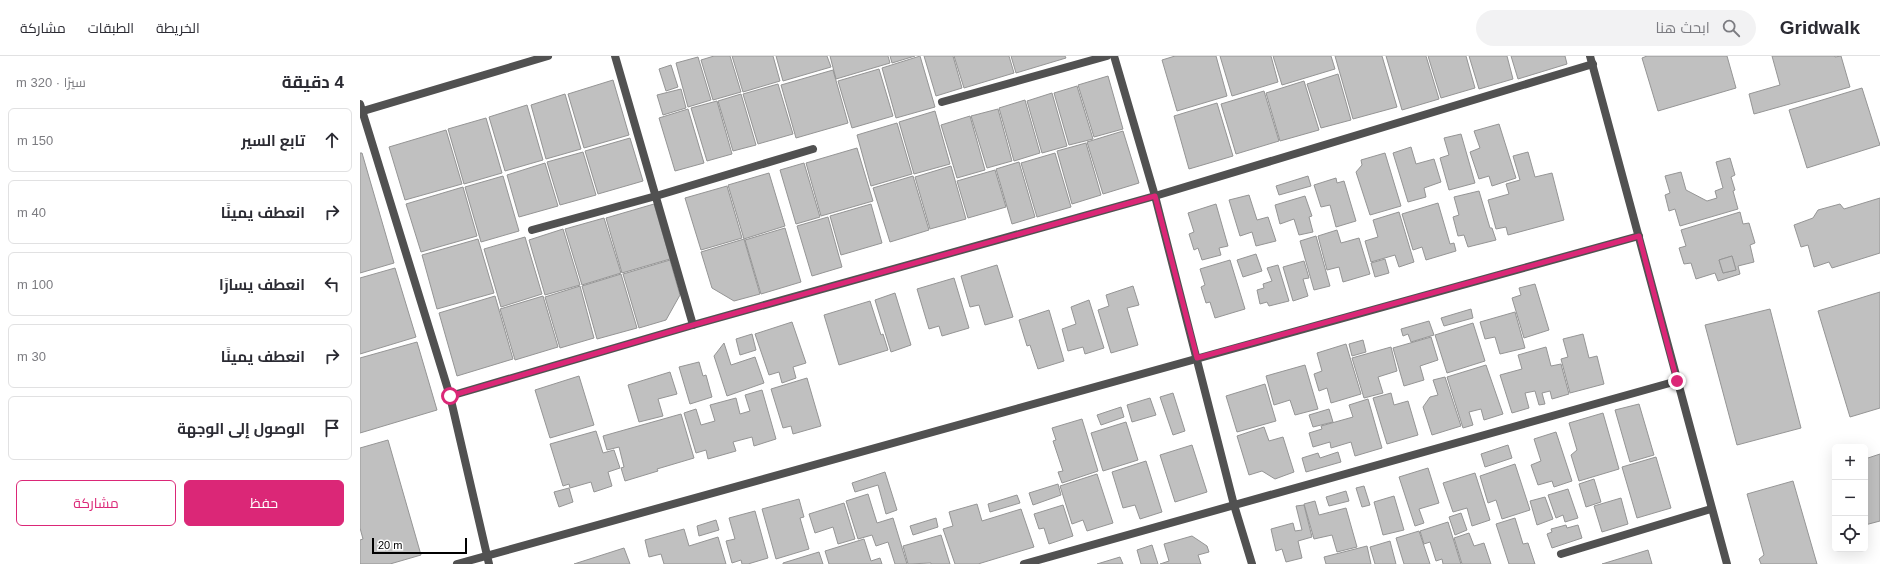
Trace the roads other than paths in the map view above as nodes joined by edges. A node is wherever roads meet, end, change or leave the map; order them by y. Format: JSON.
{"nodes":[{"id":1,"x":548,"y":56,"type":"edge"},
{"id":2,"x":615,"y":56,"type":"edge"},
{"id":3,"x":1107,"y":56,"type":"edge"},
{"id":4,"x":1114,"y":56,"type":"edge"},
{"id":5,"x":1591,"y":60,"type":"edge"},
{"id":6,"x":942,"y":102,"type":"dead end"},
{"id":7,"x":361,"y":109,"type":"edge"},
{"id":8,"x":813,"y":149,"type":"dead end"},
{"id":9,"x":656,"y":196,"type":"junction"},
{"id":10,"x":1155,"y":196,"type":"junction"},
{"id":11,"x":532,"y":230,"type":"dead end"},
{"id":12,"x":1639,"y":236,"type":"junction"},
{"id":13,"x":693,"y":325,"type":"junction"},
{"id":14,"x":1197,"y":358,"type":"junction"},
{"id":15,"x":1677,"y":381,"type":"junction"},
{"id":16,"x":450,"y":396,"type":"junction"},
{"id":17,"x":1234,"y":505,"type":"junction"},
{"id":18,"x":1711,"y":509,"type":"junction"},
{"id":19,"x":1561,"y":554,"type":"dead end"},
{"id":20,"x":486,"y":555,"type":"junction"},
{"id":21,"x":457,"y":564,"type":"edge"},
{"id":22,"x":489,"y":564,"type":"edge"},
{"id":23,"x":1024,"y":564,"type":"edge"},
{"id":24,"x":1252,"y":564,"type":"edge"},
{"id":25,"x":1727,"y":564,"type":"edge"}],
"edges":[{"from":1,"to":7,"type":"street"},
{"from":2,"to":9,"type":"street"},
{"from":3,"to":6,"type":"street"},
{"from":4,"to":10,"type":"street"},
{"from":5,"to":10,"type":"street"},
{"from":5,"to":12,"type":"street"},
{"from":7,"to":16,"type":"street"},
{"from":8,"to":9,"type":"street"},
{"from":9,"to":11,"type":"street"},
{"from":9,"to":13,"type":"street"},
{"from":10,"to":13,"type":"street"},
{"from":10,"to":14,"type":"street"},
{"from":12,"to":14,"type":"street"},
{"from":12,"to":15,"type":"street"},
{"from":13,"to":16,"type":"street"},
{"from":14,"to":17,"type":"street"},
{"from":14,"to":20,"type":"street"},
{"from":15,"to":17,"type":"street"},
{"from":15,"to":18,"type":"street"},
{"from":16,"to":20,"type":"street"},
{"from":17,"to":23,"type":"street"},
{"from":17,"to":24,"type":"street"},
{"from":18,"to":19,"type":"street"},
{"from":18,"to":25,"type":"street"},
{"from":20,"to":21,"type":"street"},
{"from":20,"to":22,"type":"street"}]}
